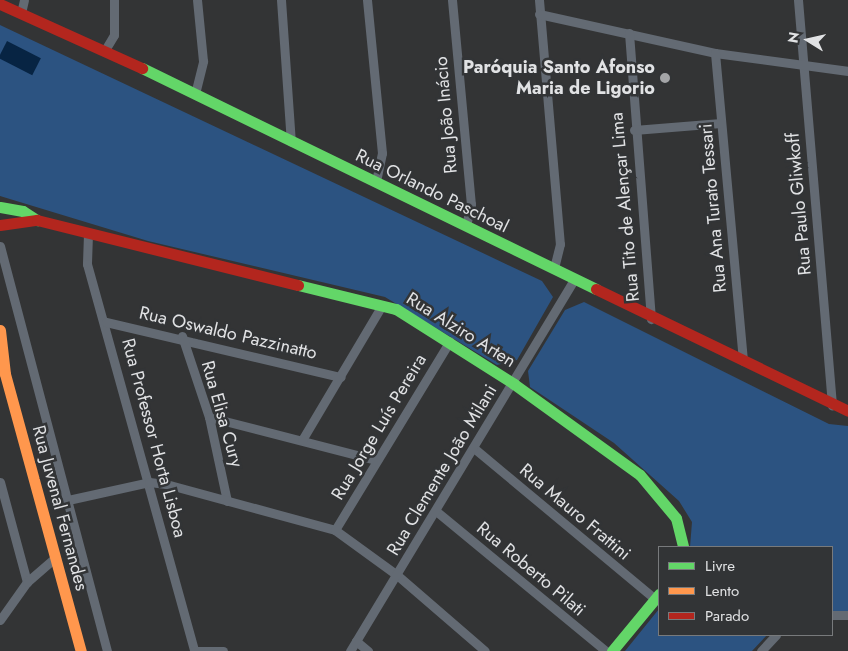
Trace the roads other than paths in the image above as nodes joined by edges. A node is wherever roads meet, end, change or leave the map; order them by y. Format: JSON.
{"nodes":[{"id":1,"x":24,"y":0,"type":"edge"},
{"id":2,"x":114,"y":0,"type":"edge"},
{"id":3,"x":197,"y":0,"type":"edge"},
{"id":4,"x":281,"y":0,"type":"edge"},
{"id":5,"x":367,"y":0,"type":"edge"},
{"id":6,"x":452,"y":0,"type":"edge"},
{"id":7,"x":539,"y":0,"type":"edge"},
{"id":8,"x":798,"y":0,"type":"edge"},
{"id":9,"x":0,"y":4,"type":"edge"},
{"id":10,"x":21,"y":13,"type":"junction"},
{"id":11,"x":539,"y":14,"type":"junction"},
{"id":12,"x":629,"y":33,"type":"junction"},
{"id":13,"x":105,"y":50,"type":"junction"},
{"id":14,"x":716,"y":53,"type":"junction"},
{"id":15,"x":804,"y":68,"type":"junction"},
{"id":16,"x":848,"y":71,"type":"edge"},
{"id":17,"x":195,"y":94,"type":"junction"},
{"id":18,"x":721,"y":123,"type":"junction"},
{"id":19,"x":634,"y":130,"type":"junction"},
{"id":20,"x":290,"y":142,"type":"junction"},
{"id":21,"x":376,"y":182,"type":"junction"},
{"id":22,"x":0,"y":207,"type":"edge"},
{"id":23,"x":37,"y":220,"type":"junction"},
{"id":24,"x":0,"y":225,"type":"edge"},
{"id":25,"x":466,"y":225,"type":"junction"},
{"id":26,"x":88,"y":234,"type":"junction"},
{"id":27,"x":0,"y":246,"type":"edge"},
{"id":28,"x":554,"y":268,"type":"junction"},
{"id":29,"x":574,"y":279,"type":"junction"},
{"id":30,"x":382,"y":305,"type":"junction"},
{"id":31,"x":651,"y":318,"type":"junction"},
{"id":32,"x":106,"y":322,"type":"junction"},
{"id":33,"x":0,"y":330,"type":"edge"},
{"id":34,"x":182,"y":336,"type":"junction"},
{"id":35,"x":450,"y":341,"type":"junction"},
{"id":36,"x":743,"y":361,"type":"junction"},
{"id":37,"x":2,"y":370,"type":"edge"},
{"id":38,"x":341,"y":377,"type":"junction"},
{"id":39,"x":514,"y":384,"type":"junction"},
{"id":40,"x":832,"y":406,"type":"junction"},
{"id":41,"x":848,"y":411,"type":"edge"},
{"id":42,"x":209,"y":417,"type":"junction"},
{"id":43,"x":302,"y":440,"type":"junction"},
{"id":44,"x":475,"y":449,"type":"junction"},
{"id":45,"x":377,"y":460,"type":"junction"},
{"id":46,"x":0,"y":482,"type":"edge"},
{"id":47,"x":149,"y":482,"type":"junction"},
{"id":48,"x":2,"y":497,"type":"edge"},
{"id":49,"x":68,"y":500,"type":"junction"},
{"id":50,"x":227,"y":501,"type":"junction"},
{"id":51,"x":436,"y":511,"type":"junction"},
{"id":52,"x":335,"y":530,"type":"junction"},
{"id":53,"x":683,"y":546,"type":"edge"},
{"id":54,"x":56,"y":557,"type":"junction"},
{"id":55,"x":397,"y":576,"type":"junction"},
{"id":56,"x":27,"y":582,"type":"junction"},
{"id":57,"x":657,"y":596,"type":"edge"},
{"id":58,"x":833,"y":614,"type":"edge"},
{"id":59,"x":848,"y":615,"type":"edge"},
{"id":60,"x":0,"y":620,"type":"edge"},
{"id":61,"x":775,"y":636,"type":"edge"},
{"id":62,"x":356,"y":641,"type":"junction"},
{"id":63,"x":81,"y":651,"type":"edge"},
{"id":64,"x":107,"y":651,"type":"edge"},
{"id":65,"x":194,"y":651,"type":"edge"},
{"id":66,"x":223,"y":651,"type":"edge"},
{"id":67,"x":350,"y":651,"type":"edge"},
{"id":68,"x":368,"y":651,"type":"edge"},
{"id":69,"x":485,"y":651,"type":"edge"},
{"id":70,"x":606,"y":651,"type":"edge"},
{"id":71,"x":612,"y":651,"type":"edge"},
{"id":72,"x":761,"y":651,"type":"edge"}],
"edges":[{"from":1,"to":10,"type":"street"},
{"from":2,"to":13,"type":"street"},
{"from":3,"to":17,"type":"street"},
{"from":4,"to":20,"type":"street"},
{"from":5,"to":21,"type":"street"},
{"from":6,"to":25,"type":"street","name":"Rua João Inácio"},
{"from":7,"to":11,"type":"street"},
{"from":8,"to":15,"type":"street","name":"Rua Paulo Gliwkoff"},
{"from":9,"to":10,"type":"street","name":"Rua Orlando Paschoal"},
{"from":10,"to":13,"type":"street","name":"Rua Orlando Paschoal"},
{"from":11,"to":12,"type":"street"},
{"from":11,"to":28,"type":"street"},
{"from":12,"to":14,"type":"street"},
{"from":12,"to":19,"type":"street","name":"Rua Tito de Alençar Lima"},
{"from":13,"to":17,"type":"street","name":"Rua Orlando Paschoal"},
{"from":14,"to":15,"type":"street"},
{"from":14,"to":18,"type":"street","name":"Rua Ana Turato Tessari"},
{"from":15,"to":16,"type":"street"},
{"from":15,"to":40,"type":"street","name":"Rua Paulo Gliwkoff"},
{"from":17,"to":20,"type":"street","name":"Rua Orlando Paschoal"},
{"from":18,"to":19,"type":"street"},
{"from":18,"to":36,"type":"street","name":"Rua Ana Turato Tessari"},
{"from":19,"to":31,"type":"street","name":"Rua Tito de Alençar Lima"},
{"from":20,"to":21,"type":"street","name":"Rua Orlando Paschoal"},
{"from":21,"to":25,"type":"street","name":"Rua Orlando Paschoal"},
{"from":22,"to":23,"type":"street","name":"Rua Alziro Arten"},
{"from":23,"to":24,"type":"street","name":"Rua Alziro Arten"},
{"from":23,"to":26,"type":"street","name":"Rua Alziro Arten"},
{"from":25,"to":28,"type":"street","name":"Rua Orlando Paschoal"},
{"from":26,"to":30,"type":"street","name":"Rua Alziro Arten"},
{"from":26,"to":32,"type":"street","name":"Rua Professor Horta Lisboa"},
{"from":27,"to":49,"type":"street","name":"Rua Juvenal Fernandes"},
{"from":28,"to":29,"type":"street","name":"Rua Orlando Paschoal"},
{"from":29,"to":31,"type":"street","name":"Rua Orlando Paschoal"},
{"from":29,"to":39,"type":"street","name":"Rua Clemente João Milani"},
{"from":30,"to":35,"type":"street","name":"Rua Alziro Arten"},
{"from":30,"to":38,"type":"street"},
{"from":31,"to":36,"type":"street","name":"Rua Orlando Paschoal"},
{"from":32,"to":34,"type":"street","name":"Rua Oswaldo Pazzinatto"},
{"from":32,"to":47,"type":"street","name":"Rua Professor Horta Lisboa"},
{"from":33,"to":37,"type":"street","name":"Rua Juvenal Fernandes"},
{"from":34,"to":38,"type":"street","name":"Rua Oswaldo Pazzinatto"},
{"from":34,"to":42,"type":"street","name":"Rua Elisa Cury"},
{"from":35,"to":39,"type":"street","name":"Rua Alziro Arten"},
{"from":35,"to":45,"type":"street","name":"Rua Jorge Luís Pereira"},
{"from":36,"to":40,"type":"street","name":"Rua Orlando Paschoal"},
{"from":37,"to":54,"type":"street","name":"Rua Juvenal Fernandes"},
{"from":38,"to":43,"type":"street"},
{"from":39,"to":44,"type":"street","name":"Rua Clemente João Milani"},
{"from":39,"to":53,"type":"street","name":"Rua Alziro Arten"},
{"from":40,"to":41,"type":"street","name":"Rua Orlando Paschoal"},
{"from":42,"to":43,"type":"street"},
{"from":42,"to":50,"type":"street","name":"Rua Elisa Cury"},
{"from":43,"to":45,"type":"street"},
{"from":44,"to":51,"type":"street","name":"Rua Clemente João Milani"},
{"from":44,"to":57,"type":"street","name":"Rua Mauro Frattini"},
{"from":45,"to":52,"type":"street","name":"Rua Jorge Luís Pereira"},
{"from":46,"to":48,"type":"street"},
{"from":47,"to":49,"type":"street"},
{"from":47,"to":50,"type":"street"},
{"from":47,"to":65,"type":"street","name":"Rua Professor Horta Lisboa"},
{"from":48,"to":56,"type":"street"},
{"from":49,"to":64,"type":"street","name":"Rua Juvenal Fernandes"},
{"from":50,"to":52,"type":"street"},
{"from":51,"to":55,"type":"street","name":"Rua Clemente João Milani"},
{"from":51,"to":70,"type":"street","name":"Rua Roberto Pilati"},
{"from":52,"to":55,"type":"street"},
{"from":54,"to":56,"type":"street"},
{"from":54,"to":63,"type":"street","name":"Rua Juvenal Fernandes"},
{"from":55,"to":62,"type":"street","name":"Rua Clemente João Milani"},
{"from":55,"to":69,"type":"street"},
{"from":56,"to":60,"type":"street"},
{"from":57,"to":71,"type":"street"},
{"from":58,"to":59,"type":"street"},
{"from":61,"to":72,"type":"street"},
{"from":62,"to":67,"type":"street","name":"Rua Clemente João Milani"},
{"from":62,"to":68,"type":"street"},
{"from":65,"to":66,"type":"street"}]}
